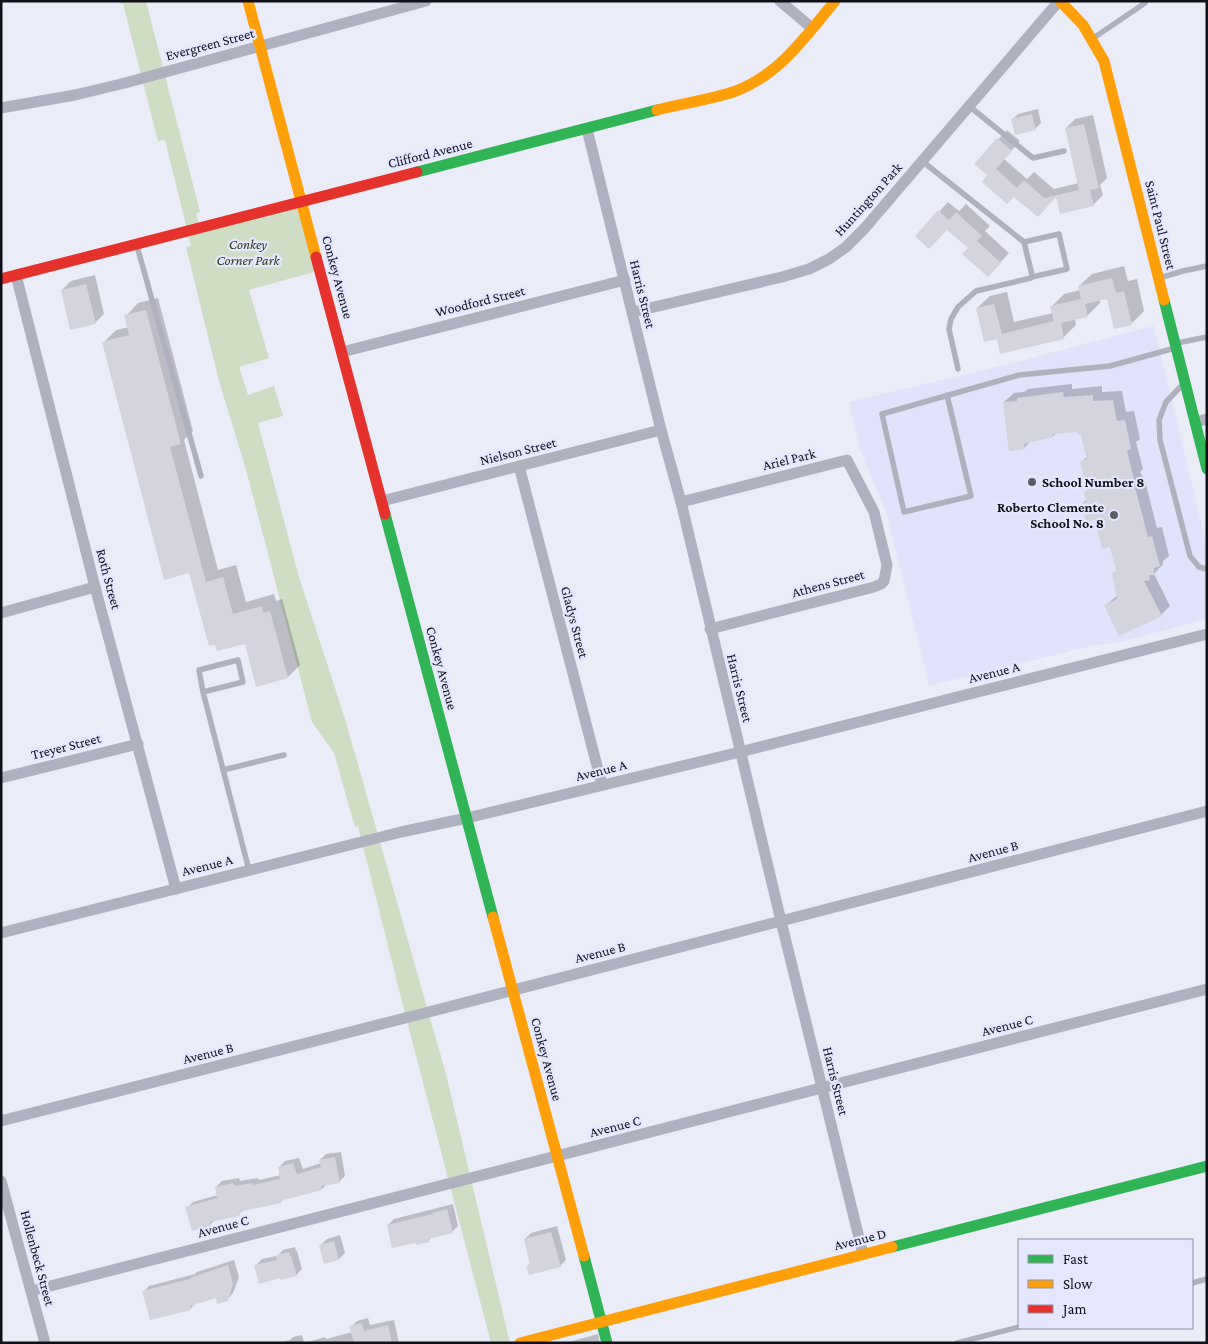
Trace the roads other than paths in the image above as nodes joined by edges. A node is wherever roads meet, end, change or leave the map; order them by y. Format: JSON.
{"nodes":[{"id":1,"x":248,"y":1,"type":"edge"},
{"id":2,"x":426,"y":1,"type":"edge"},
{"id":3,"x":780,"y":1,"type":"edge"},
{"id":4,"x":834,"y":1,"type":"edge"},
{"id":5,"x":1059,"y":1,"type":"edge"},
{"id":6,"x":1145,"y":3,"type":"dead end"},
{"id":7,"x":812,"y":28,"type":"junction"},
{"id":8,"x":1092,"y":39,"type":"junction"},
{"id":9,"x":261,"y":46,"type":"junction"},
{"id":10,"x":969,"y":106,"type":"junction"},
{"id":11,"x":1,"y":108,"type":"edge"},
{"id":12,"x":587,"y":129,"type":"junction"},
{"id":13,"x":1064,"y":152,"type":"dead end"},
{"id":14,"x":922,"y":161,"type":"junction"},
{"id":15,"x":303,"y":202,"type":"junction"},
{"id":16,"x":1024,"y":242,"type":"junction"},
{"id":17,"x":136,"y":244,"type":"junction"},
{"id":18,"x":1207,"y":266,"type":"edge"},
{"id":19,"x":16,"y":275,"type":"junction"},
{"id":20,"x":1032,"y":277,"type":"junction"},
{"id":21,"x":1160,"y":278,"type":"junction"},
{"id":22,"x":1,"y":279,"type":"edge"},
{"id":23,"x":624,"y":280,"type":"junction"},
{"id":24,"x":632,"y":312,"type":"junction"},
{"id":25,"x":1207,"y":337,"type":"edge"},
{"id":26,"x":1176,"y":345,"type":"junction"},
{"id":27,"x":342,"y":352,"type":"junction"},
{"id":28,"x":958,"y":369,"type":"dead end"},
{"id":29,"x":1185,"y":381,"type":"junction"},
{"id":30,"x":947,"y":396,"type":"junction"},
{"id":31,"x":1201,"y":421,"type":"edge"},
{"id":32,"x":661,"y":430,"type":"junction"},
{"id":33,"x":519,"y":466,"type":"junction"},
{"id":34,"x":1207,"y":469,"type":"edge"},
{"id":35,"x":201,"y":476,"type":"dead end"},
{"id":36,"x":382,"y":501,"type":"junction"},
{"id":37,"x":681,"y":502,"type":"junction"},
{"id":38,"x":874,"y":512,"type":"joint"},
{"id":39,"x":1207,"y":569,"type":"edge"},
{"id":40,"x":95,"y":587,"type":"junction"},
{"id":41,"x":1,"y":613,"type":"edge"},
{"id":42,"x":710,"y":629,"type":"junction"},
{"id":43,"x":1207,"y":634,"type":"edge"},
{"id":44,"x":204,"y":692,"type":"junction"},
{"id":45,"x":138,"y":744,"type":"junction"},
{"id":46,"x":740,"y":752,"type":"junction"},
{"id":47,"x":284,"y":755,"type":"dead end"},
{"id":48,"x":223,"y":770,"type":"junction"},
{"id":49,"x":1,"y":778,"type":"edge"},
{"id":50,"x":602,"y":785,"type":"junction"},
{"id":51,"x":1207,"y":811,"type":"edge"},
{"id":52,"x":467,"y":818,"type":"junction"},
{"id":53,"x":249,"y":870,"type":"junction"},
{"id":54,"x":176,"y":889,"type":"junction"},
{"id":55,"x":781,"y":921,"type":"junction"},
{"id":56,"x":1,"y":933,"type":"edge"},
{"id":57,"x":1207,"y":989,"type":"edge"},
{"id":58,"x":513,"y":990,"type":"junction"},
{"id":59,"x":822,"y":1088,"type":"junction"},
{"id":60,"x":1,"y":1121,"type":"edge"},
{"id":61,"x":557,"y":1156,"type":"junction"},
{"id":62,"x":1207,"y":1166,"type":"edge"},
{"id":63,"x":2,"y":1188,"type":"edge"},
{"id":64,"x":863,"y":1254,"type":"junction"},
{"id":65,"x":1207,"y":1279,"type":"edge"},
{"id":66,"x":1193,"y":1283,"type":"edge"},
{"id":67,"x":31,"y":1291,"type":"junction"},
{"id":68,"x":601,"y":1321,"type":"junction"},
{"id":69,"x":1018,"y":1327,"type":"edge"},
{"id":70,"x":45,"y":1343,"type":"edge"},
{"id":71,"x":520,"y":1343,"type":"edge"},
{"id":72,"x":607,"y":1343,"type":"edge"},
{"id":73,"x":957,"y":1343,"type":"edge"}],
"edges":[{"from":1,"to":9,"type":"street","name":"Conkey Avenue"},
{"from":2,"to":9,"type":"street","name":"Evergreen Street"},
{"from":3,"to":7,"type":"street"},
{"from":4,"to":7,"type":"street","name":"Clifford Avenue"},
{"from":5,"to":8,"type":"street","name":"Saint Paul Street"},
{"from":5,"to":10,"type":"street","name":"Huntington Park"},
{"from":6,"to":8,"type":"lane"},
{"from":7,"to":12,"type":"street","name":"Clifford Avenue"},
{"from":8,"to":21,"type":"street","name":"Saint Paul Street"},
{"from":9,"to":11,"type":"street","name":"Evergreen Street"},
{"from":9,"to":15,"type":"street","name":"Conkey Avenue"},
{"from":10,"to":13,"type":"lane"},
{"from":10,"to":14,"type":"street","name":"Huntington Park"},
{"from":12,"to":15,"type":"street","name":"Clifford Avenue"},
{"from":12,"to":23,"type":"street","name":"Harris Street"},
{"from":14,"to":16,"type":"lane"},
{"from":14,"to":24,"type":"street","name":"Huntington Park"},
{"from":15,"to":17,"type":"street","name":"Clifford Avenue"},
{"from":15,"to":27,"type":"street","name":"Conkey Avenue"},
{"from":16,"to":20,"type":"lane"},
{"from":16,"to":20,"type":"lane"},
{"from":17,"to":19,"type":"street","name":"Clifford Avenue"},
{"from":17,"to":35,"type":"lane"},
{"from":18,"to":21,"type":"lane"},
{"from":19,"to":22,"type":"street","name":"Clifford Avenue"},
{"from":19,"to":40,"type":"street","name":"Roth Street"},
{"from":20,"to":28,"type":"lane"},
{"from":21,"to":26,"type":"street","name":"Saint Paul Street"},
{"from":23,"to":24,"type":"street","name":"Harris Street"},
{"from":23,"to":27,"type":"street","name":"Woodford Street"},
{"from":24,"to":32,"type":"street","name":"Harris Street"},
{"from":25,"to":26,"type":"lane"},
{"from":26,"to":29,"type":"street","name":"Saint Paul Street"},
{"from":26,"to":30,"type":"lane"},
{"from":27,"to":36,"type":"street","name":"Conkey Avenue"},
{"from":29,"to":31,"type":"street","name":"Saint Paul Street"},
{"from":29,"to":39,"type":"lane"},
{"from":30,"to":30,"type":"lane"},
{"from":31,"to":34,"type":"street","name":"Saint Paul Street"},
{"from":32,"to":33,"type":"street","name":"Nielson Street"},
{"from":32,"to":37,"type":"street","name":"Harris Street"},
{"from":33,"to":36,"type":"street","name":"Nielson Street"},
{"from":33,"to":50,"type":"street","name":"Gladys Street"},
{"from":36,"to":52,"type":"street","name":"Conkey Avenue"},
{"from":37,"to":38,"type":"street","name":"Ariel Park"},
{"from":37,"to":42,"type":"street","name":"Harris Street"},
{"from":38,"to":42,"type":"street","name":"Athens Street"},
{"from":40,"to":41,"type":"street"},
{"from":40,"to":45,"type":"street","name":"Roth Street"},
{"from":42,"to":46,"type":"street","name":"Harris Street"},
{"from":43,"to":46,"type":"street","name":"Avenue A"},
{"from":44,"to":44,"type":"lane"},
{"from":44,"to":48,"type":"lane"},
{"from":45,"to":49,"type":"street","name":"Treyer Street"},
{"from":45,"to":54,"type":"street","name":"Roth Street"},
{"from":46,"to":50,"type":"street","name":"Avenue A"},
{"from":46,"to":55,"type":"street","name":"Harris Street"},
{"from":47,"to":48,"type":"lane"},
{"from":48,"to":53,"type":"lane"},
{"from":50,"to":52,"type":"street","name":"Avenue A"},
{"from":51,"to":55,"type":"street","name":"Avenue B"},
{"from":52,"to":53,"type":"street","name":"Avenue A"},
{"from":52,"to":58,"type":"street","name":"Conkey Avenue"},
{"from":53,"to":54,"type":"street","name":"Avenue A"},
{"from":54,"to":56,"type":"street","name":"Avenue A"},
{"from":55,"to":58,"type":"street","name":"Avenue B"},
{"from":55,"to":59,"type":"street","name":"Harris Street"},
{"from":57,"to":59,"type":"street","name":"Avenue C"},
{"from":58,"to":60,"type":"street","name":"Avenue B"},
{"from":58,"to":61,"type":"street","name":"Conkey Avenue"},
{"from":59,"to":61,"type":"street","name":"Avenue C"},
{"from":59,"to":64,"type":"street","name":"Harris Street"},
{"from":61,"to":67,"type":"street","name":"Avenue C"},
{"from":61,"to":68,"type":"street","name":"Conkey Avenue"},
{"from":62,"to":64,"type":"street","name":"Avenue D"},
{"from":63,"to":67,"type":"street","name":"Hollenbeck Street"},
{"from":64,"to":68,"type":"street","name":"Avenue D"},
{"from":65,"to":66,"type":"lane"},
{"from":67,"to":70,"type":"street","name":"Hollenbeck Street"},
{"from":68,"to":71,"type":"street","name":"Avenue D"},
{"from":68,"to":72,"type":"street","name":"Conkey Avenue"},
{"from":69,"to":73,"type":"lane"}]}
